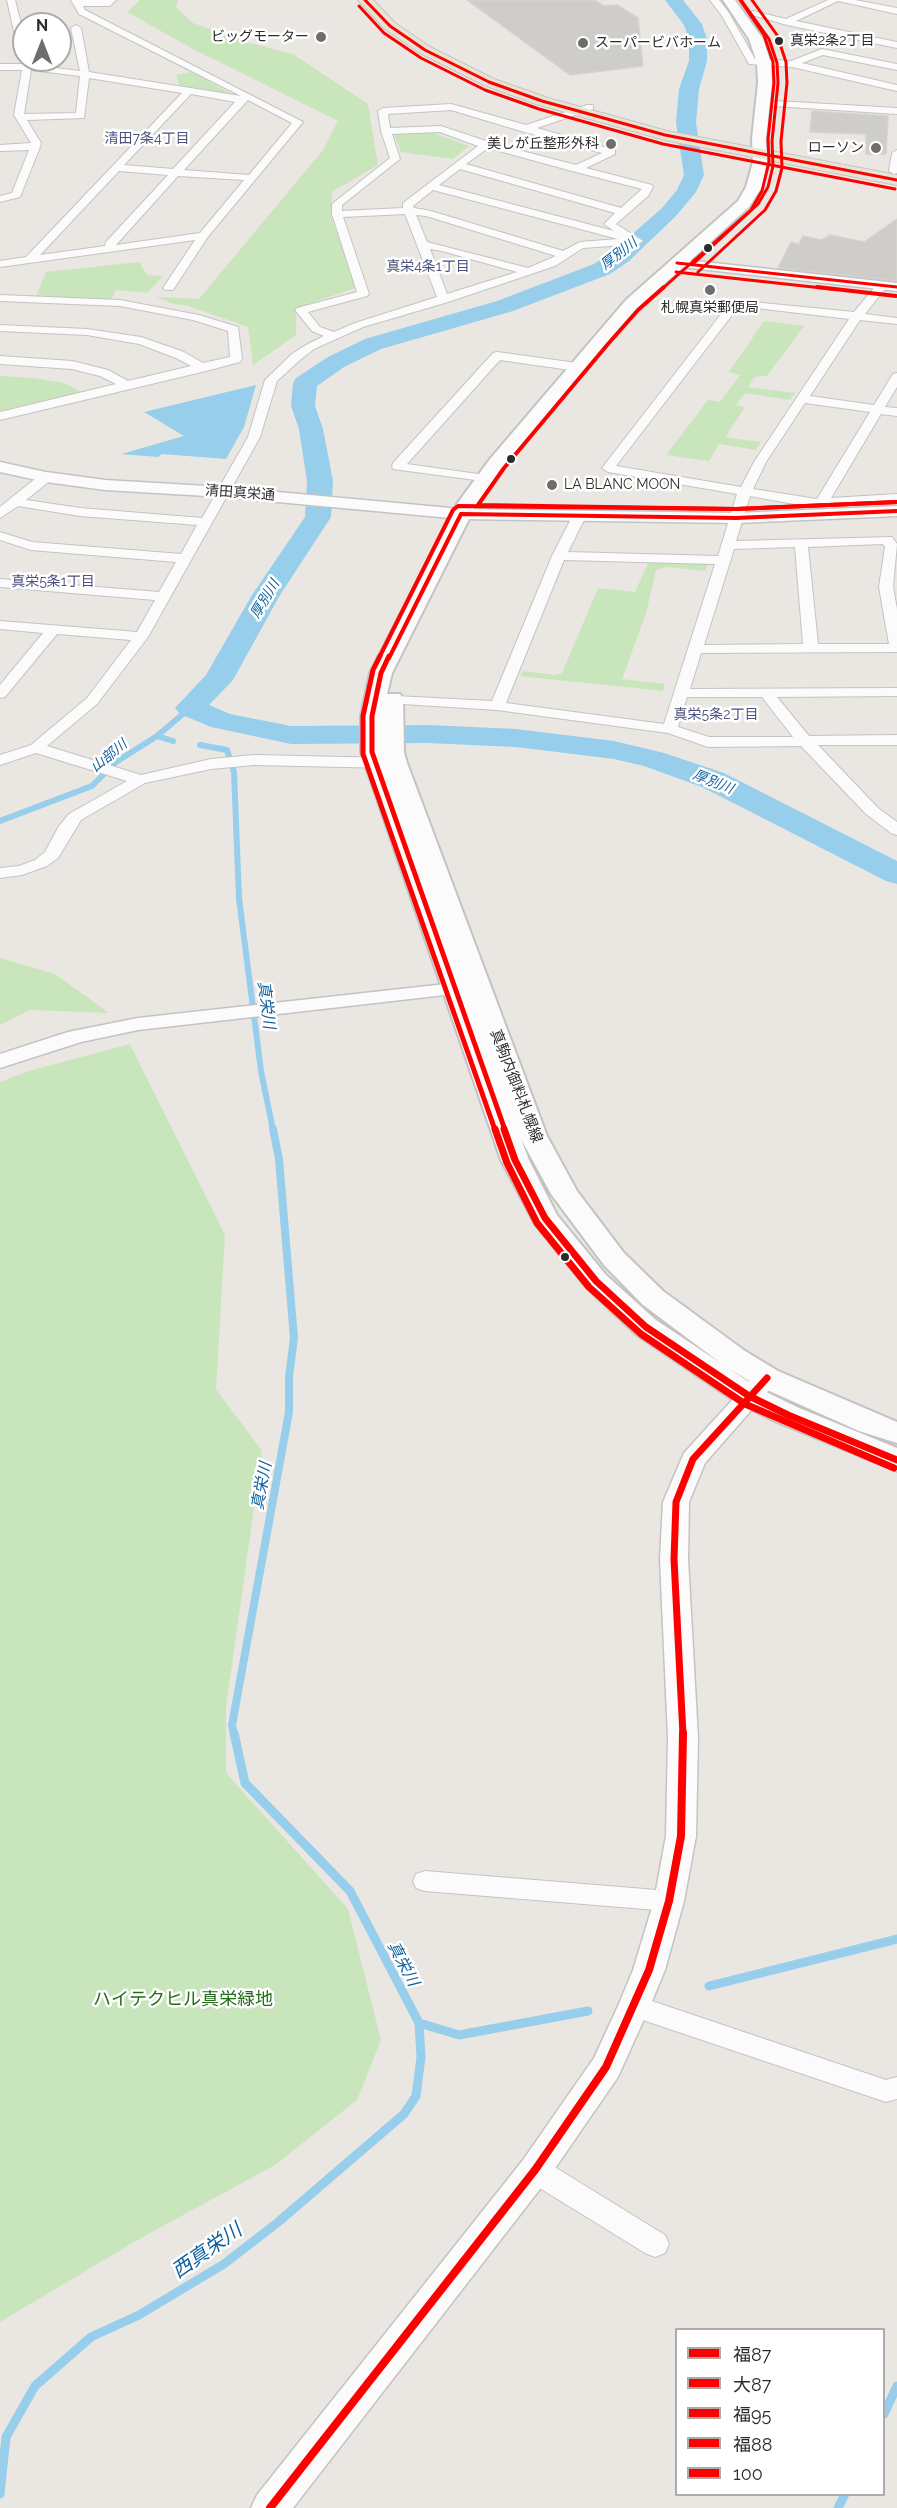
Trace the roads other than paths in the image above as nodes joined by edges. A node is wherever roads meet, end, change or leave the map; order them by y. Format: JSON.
{"nodes":[{"id":1,"x":112,"y":0,"type":"edge"},
{"id":2,"x":365,"y":0,"type":"edge"},
{"id":3,"x":384,"y":0,"type":"edge"},
{"id":4,"x":714,"y":0,"type":"edge"},
{"id":5,"x":729,"y":0,"type":"edge"},
{"id":6,"x":741,"y":0,"type":"edge"},
{"id":7,"x":834,"y":0,"type":"edge"},
{"id":8,"x":842,"y":0,"type":"edge"},
{"id":9,"x":75,"y":1,"type":"edge"},
{"id":10,"x":896,"y":10,"type":"edge"},
{"id":11,"x":753,"y":14,"type":"junction"},
{"id":12,"x":806,"y":14,"type":"junction"},
{"id":13,"x":829,"y":18,"type":"dead end"},
{"id":14,"x":787,"y":22,"type":"junction"},
{"id":15,"x":114,"y":29,"type":"junction"},
{"id":16,"x":897,"y":45,"type":"edge"},
{"id":17,"x":166,"y":56,"type":"junction"},
{"id":18,"x":771,"y":63,"type":"junction"},
{"id":19,"x":792,"y":64,"type":"junction"},
{"id":20,"x":897,"y":67,"type":"edge"},
{"id":21,"x":25,"y":72,"type":"edge"},
{"id":22,"x":72,"y":72,"type":"edge"},
{"id":23,"x":85,"y":74,"type":"junction"},
{"id":24,"x":167,"y":79,"type":"junction"},
{"id":25,"x":897,"y":88,"type":"edge"},
{"id":26,"x":189,"y":91,"type":"junction"},
{"id":27,"x":244,"y":98,"type":"junction"},
{"id":28,"x":776,"y":104,"type":"junction"},
{"id":29,"x":583,"y":110,"type":"junction"},
{"id":30,"x":897,"y":111,"type":"edge"},
{"id":31,"x":20,"y":117,"type":"junction"},
{"id":32,"x":524,"y":129,"type":"junction"},
{"id":33,"x":386,"y":131,"type":"junction"},
{"id":34,"x":486,"y":145,"type":"junction"},
{"id":35,"x":35,"y":147,"type":"junction"},
{"id":36,"x":0,"y":148,"type":"edge"},
{"id":37,"x":766,"y":152,"type":"junction"},
{"id":38,"x":897,"y":153,"type":"edge"},
{"id":39,"x":457,"y":165,"type":"junction"},
{"id":40,"x":118,"y":168,"type":"junction"},
{"id":41,"x":576,"y":169,"type":"junction"},
{"id":42,"x":178,"y":172,"type":"junction"},
{"id":43,"x":896,"y":174,"type":"edge"},
{"id":44,"x":253,"y":178,"type":"junction"},
{"id":45,"x":431,"y":186,"type":"junction"},
{"id":46,"x":0,"y":199,"type":"edge"},
{"id":47,"x":408,"y":211,"type":"junction"},
{"id":48,"x":623,"y":212,"type":"junction"},
{"id":49,"x":338,"y":214,"type":"junction"},
{"id":50,"x":203,"y":236,"type":"junction"},
{"id":51,"x":638,"y":240,"type":"junction"},
{"id":52,"x":422,"y":245,"type":"junction"},
{"id":53,"x":111,"y":249,"type":"junction"},
{"id":54,"x":565,"y":255,"type":"junction"},
{"id":55,"x":29,"y":260,"type":"junction"},
{"id":56,"x":0,"y":264,"type":"edge"},
{"id":57,"x":685,"y":264,"type":"junction"},
{"id":58,"x":529,"y":272,"type":"junction"},
{"id":59,"x":882,"y":285,"type":"junction"},
{"id":60,"x":897,"y":287,"type":"edge"},
{"id":61,"x":169,"y":288,"type":"dead end"},
{"id":62,"x":0,"y":298,"type":"edge"},
{"id":63,"x":444,"y":300,"type":"junction"},
{"id":64,"x":857,"y":316,"type":"junction"},
{"id":65,"x":897,"y":321,"type":"edge"},
{"id":66,"x":0,"y":328,"type":"edge"},
{"id":67,"x":333,"y":336,"type":"junction"},
{"id":68,"x":0,"y":360,"type":"edge"},
{"id":69,"x":577,"y":367,"type":"junction"},
{"id":70,"x":202,"y":368,"type":"junction"},
{"id":71,"x":897,"y":377,"type":"edge"},
{"id":72,"x":128,"y":386,"type":"junction"},
{"id":73,"x":803,"y":399,"type":"junction"},
{"id":74,"x":877,"y":409,"type":"junction"},
{"id":75,"x":897,"y":412,"type":"edge"},
{"id":76,"x":0,"y":416,"type":"edge"},
{"id":77,"x":0,"y":467,"type":"edge"},
{"id":78,"x":46,"y":477,"type":"junction"},
{"id":79,"x":485,"y":479,"type":"junction"},
{"id":80,"x":745,"y":491,"type":"junction"},
{"id":81,"x":224,"y":492,"type":"junction"},
{"id":82,"x":897,"y":498,"type":"edge"},
{"id":83,"x":16,"y":502,"type":"junction"},
{"id":84,"x":822,"y":502,"type":"junction"},
{"id":85,"x":897,"y":511,"type":"edge"},
{"id":86,"x":0,"y":514,"type":"edge"},
{"id":87,"x":471,"y":514,"type":"junction"},
{"id":88,"x":579,"y":516,"type":"junction"},
{"id":89,"x":736,"y":518,"type":"junction"},
{"id":90,"x":206,"y":522,"type":"junction"},
{"id":91,"x":0,"y":536,"type":"edge"},
{"id":92,"x":801,"y":543,"type":"junction"},
{"id":93,"x":728,"y":545,"type":"junction"},
{"id":94,"x":559,"y":556,"type":"junction"},
{"id":95,"x":187,"y":559,"type":"junction"},
{"id":96,"x":723,"y":560,"type":"junction"},
{"id":97,"x":0,"y":583,"type":"edge"},
{"id":98,"x":165,"y":597,"type":"junction"},
{"id":99,"x":0,"y":625,"type":"edge"},
{"id":100,"x":53,"y":630,"type":"junction"},
{"id":101,"x":141,"y":637,"type":"junction"},
{"id":102,"x":811,"y":648,"type":"junction"},
{"id":103,"x":897,"y":648,"type":"edge"},
{"id":104,"x":696,"y":649,"type":"junction"},
{"id":105,"x":0,"y":669,"type":"edge"},
{"id":106,"x":20,"y":670,"type":"junction"},
{"id":107,"x":897,"y":692,"type":"edge"},
{"id":108,"x":680,"y":693,"type":"junction"},
{"id":109,"x":766,"y":693,"type":"junction"},
{"id":110,"x":0,"y":694,"type":"edge"},
{"id":111,"x":497,"y":706,"type":"junction"},
{"id":112,"x":383,"y":707,"type":"junction"},
{"id":113,"x":669,"y":729,"type":"junction"},
{"id":114,"x":897,"y":740,"type":"edge"},
{"id":115,"x":805,"y":741,"type":"junction"},
{"id":116,"x":36,"y":748,"type":"junction"},
{"id":117,"x":384,"y":757,"type":"junction"},
{"id":118,"x":0,"y":760,"type":"edge"},
{"id":119,"x":135,"y":778,"type":"junction"},
{"id":120,"x":897,"y":830,"type":"edge"},
{"id":121,"x":0,"y":873,"type":"edge"},
{"id":122,"x":466,"y":988,"type":"junction"},
{"id":123,"x":0,"y":1061,"type":"edge"},
{"id":124,"x":758,"y":1387,"type":"junction"},
{"id":125,"x":897,"y":1433,"type":"edge"},
{"id":126,"x":897,"y":1460,"type":"edge"},
{"id":127,"x":425,"y":1881,"type":"dead end"},
{"id":128,"x":669,"y":1901,"type":"junction"},
{"id":129,"x":634,"y":2006,"type":"junction"},
{"id":130,"x":897,"y":2088,"type":"edge"},
{"id":131,"x":535,"y":2170,"type":"junction"},
{"id":132,"x":655,"y":2244,"type":"dead end"},
{"id":133,"x":270,"y":2508,"type":"edge"}],
"edges":[{"from":1,"to":9,"type":"street"},
{"from":2,"to":29,"type":"main road"},
{"from":3,"to":29,"type":"main road"},
{"from":4,"to":18,"type":"street"},
{"from":5,"to":18,"type":"main road"},
{"from":6,"to":11,"type":"main road"},
{"from":7,"to":12,"type":"street"},
{"from":8,"to":10,"type":"street"},
{"from":9,"to":15,"type":"street"},
{"from":11,"to":14,"type":"street"},
{"from":11,"to":18,"type":"main road"},
{"from":12,"to":13,"type":"street"},
{"from":12,"to":14,"type":"street"},
{"from":14,"to":16,"type":"street"},
{"from":15,"to":17,"type":"street"},
{"from":15,"to":23,"type":"street"},
{"from":17,"to":24,"type":"street"},
{"from":17,"to":27,"type":"street"},
{"from":18,"to":19,"type":"street"},
{"from":18,"to":28,"type":"main road"},
{"from":18,"to":37,"type":"main road"},
{"from":19,"to":20,"type":"street"},
{"from":19,"to":25,"type":"street"},
{"from":21,"to":31,"type":"street"},
{"from":22,"to":23,"type":"street"},
{"from":23,"to":24,"type":"street"},
{"from":23,"to":31,"type":"street"},
{"from":24,"to":26,"type":"street"},
{"from":26,"to":27,"type":"street"},
{"from":26,"to":40,"type":"street"},
{"from":27,"to":42,"type":"street"},
{"from":27,"to":44,"type":"street"},
{"from":28,"to":30,"type":"street"},
{"from":28,"to":37,"type":"main road"},
{"from":29,"to":32,"type":"street"},
{"from":29,"to":37,"type":"main road"},
{"from":31,"to":35,"type":"street"},
{"from":32,"to":33,"type":"street"},
{"from":32,"to":34,"type":"street"},
{"from":32,"to":41,"type":"street"},
{"from":33,"to":34,"type":"street"},
{"from":33,"to":49,"type":"street"},
{"from":34,"to":39,"type":"street"},
{"from":34,"to":41,"type":"street"},
{"from":35,"to":36,"type":"street"},
{"from":35,"to":46,"type":"street"},
{"from":37,"to":43,"type":"main road"},
{"from":37,"to":57,"type":"main road"},
{"from":38,"to":43,"type":"street"},
{"from":39,"to":45,"type":"street"},
{"from":39,"to":48,"type":"street"},
{"from":40,"to":42,"type":"street"},
{"from":40,"to":55,"type":"street"},
{"from":41,"to":48,"type":"street"},
{"from":42,"to":44,"type":"street"},
{"from":42,"to":53,"type":"street"},
{"from":44,"to":50,"type":"street"},
{"from":45,"to":47,"type":"street"},
{"from":45,"to":51,"type":"street"},
{"from":47,"to":49,"type":"street"},
{"from":47,"to":52,"type":"street"},
{"from":47,"to":54,"type":"street"},
{"from":48,"to":51,"type":"street"},
{"from":49,"to":67,"type":"street"},
{"from":50,"to":53,"type":"street"},
{"from":50,"to":61,"type":"street"},
{"from":51,"to":54,"type":"street"},
{"from":52,"to":58,"type":"street"},
{"from":52,"to":63,"type":"street"},
{"from":53,"to":55,"type":"street"},
{"from":54,"to":58,"type":"street"},
{"from":55,"to":56,"type":"street"},
{"from":57,"to":59,"type":"street"},
{"from":57,"to":69,"type":"main road"},
{"from":57,"to":87,"type":"main road"},
{"from":58,"to":63,"type":"street"},
{"from":59,"to":60,"type":"street"},
{"from":59,"to":64,"type":"street"},
{"from":62,"to":70,"type":"street"},
{"from":63,"to":67,"type":"street"},
{"from":64,"to":65,"type":"street"},
{"from":64,"to":73,"type":"street"},
{"from":64,"to":80,"type":"street"},
{"from":66,"to":70,"type":"street"},
{"from":67,"to":81,"type":"street"},
{"from":68,"to":72,"type":"street"},
{"from":69,"to":79,"type":"main road"},
{"from":69,"to":79,"type":"street"},
{"from":70,"to":72,"type":"street"},
{"from":71,"to":74,"type":"street"},
{"from":72,"to":76,"type":"street"},
{"from":73,"to":74,"type":"street"},
{"from":73,"to":80,"type":"street"},
{"from":74,"to":75,"type":"street"},
{"from":74,"to":84,"type":"street"},
{"from":77,"to":78,"type":"street","name":"清田真栄通"},
{"from":78,"to":81,"type":"street","name":"清田真栄通"},
{"from":78,"to":83,"type":"street"},
{"from":79,"to":87,"type":"main road"},
{"from":80,"to":84,"type":"street"},
{"from":80,"to":89,"type":"street"},
{"from":81,"to":87,"type":"street","name":"清田真栄通"},
{"from":81,"to":90,"type":"street"},
{"from":82,"to":84,"type":"street"},
{"from":83,"to":86,"type":"street"},
{"from":83,"to":90,"type":"street"},
{"from":85,"to":89,"type":"street","name":"清田真栄通"},
{"from":87,"to":88,"type":"street","name":"清田真栄通"},
{"from":87,"to":112,"type":"main road"},
{"from":88,"to":89,"type":"street","name":"清田真栄通"},
{"from":88,"to":94,"type":"street"},
{"from":89,"to":93,"type":"street"},
{"from":90,"to":95,"type":"street"},
{"from":91,"to":95,"type":"street"},
{"from":92,"to":93,"type":"street"},
{"from":92,"to":102,"type":"street"},
{"from":92,"to":103,"type":"street"},
{"from":93,"to":96,"type":"street"},
{"from":94,"to":96,"type":"street"},
{"from":94,"to":111,"type":"street"},
{"from":95,"to":98,"type":"street"},
{"from":96,"to":104,"type":"street"},
{"from":97,"to":98,"type":"street"},
{"from":98,"to":101,"type":"street"},
{"from":99,"to":100,"type":"street"},
{"from":100,"to":101,"type":"street"},
{"from":100,"to":106,"type":"street"},
{"from":101,"to":116,"type":"street"},
{"from":102,"to":103,"type":"street"},
{"from":102,"to":104,"type":"street"},
{"from":104,"to":108,"type":"street"},
{"from":105,"to":106,"type":"street"},
{"from":106,"to":110,"type":"street"},
{"from":107,"to":109,"type":"street"},
{"from":108,"to":109,"type":"street"},
{"from":108,"to":113,"type":"street"},
{"from":109,"to":115,"type":"street"},
{"from":111,"to":112,"type":"street"},
{"from":111,"to":113,"type":"street"},
{"from":112,"to":117,"type":"main road","name":"真駒内御料札幌線"},
{"from":113,"to":115,"type":"street"},
{"from":114,"to":115,"type":"street"},
{"from":115,"to":120,"type":"street"},
{"from":116,"to":118,"type":"street"},
{"from":116,"to":119,"type":"street"},
{"from":117,"to":119,"type":"street"},
{"from":117,"to":122,"type":"main road","name":"真駒内御料札幌線"},
{"from":119,"to":121,"type":"street"},
{"from":122,"to":123,"type":"street"},
{"from":122,"to":124,"type":"main road","name":"真駒内御料札幌線"},
{"from":124,"to":125,"type":"main road","name":"真駒内御料札幌線"},
{"from":124,"to":126,"type":"main road","name":"真駒内御料札幌線"},
{"from":124,"to":128,"type":"street"},
{"from":127,"to":128,"type":"street"},
{"from":128,"to":129,"type":"street"},
{"from":129,"to":130,"type":"street"},
{"from":129,"to":131,"type":"street"},
{"from":131,"to":132,"type":"street"},
{"from":131,"to":133,"type":"street"}]}
